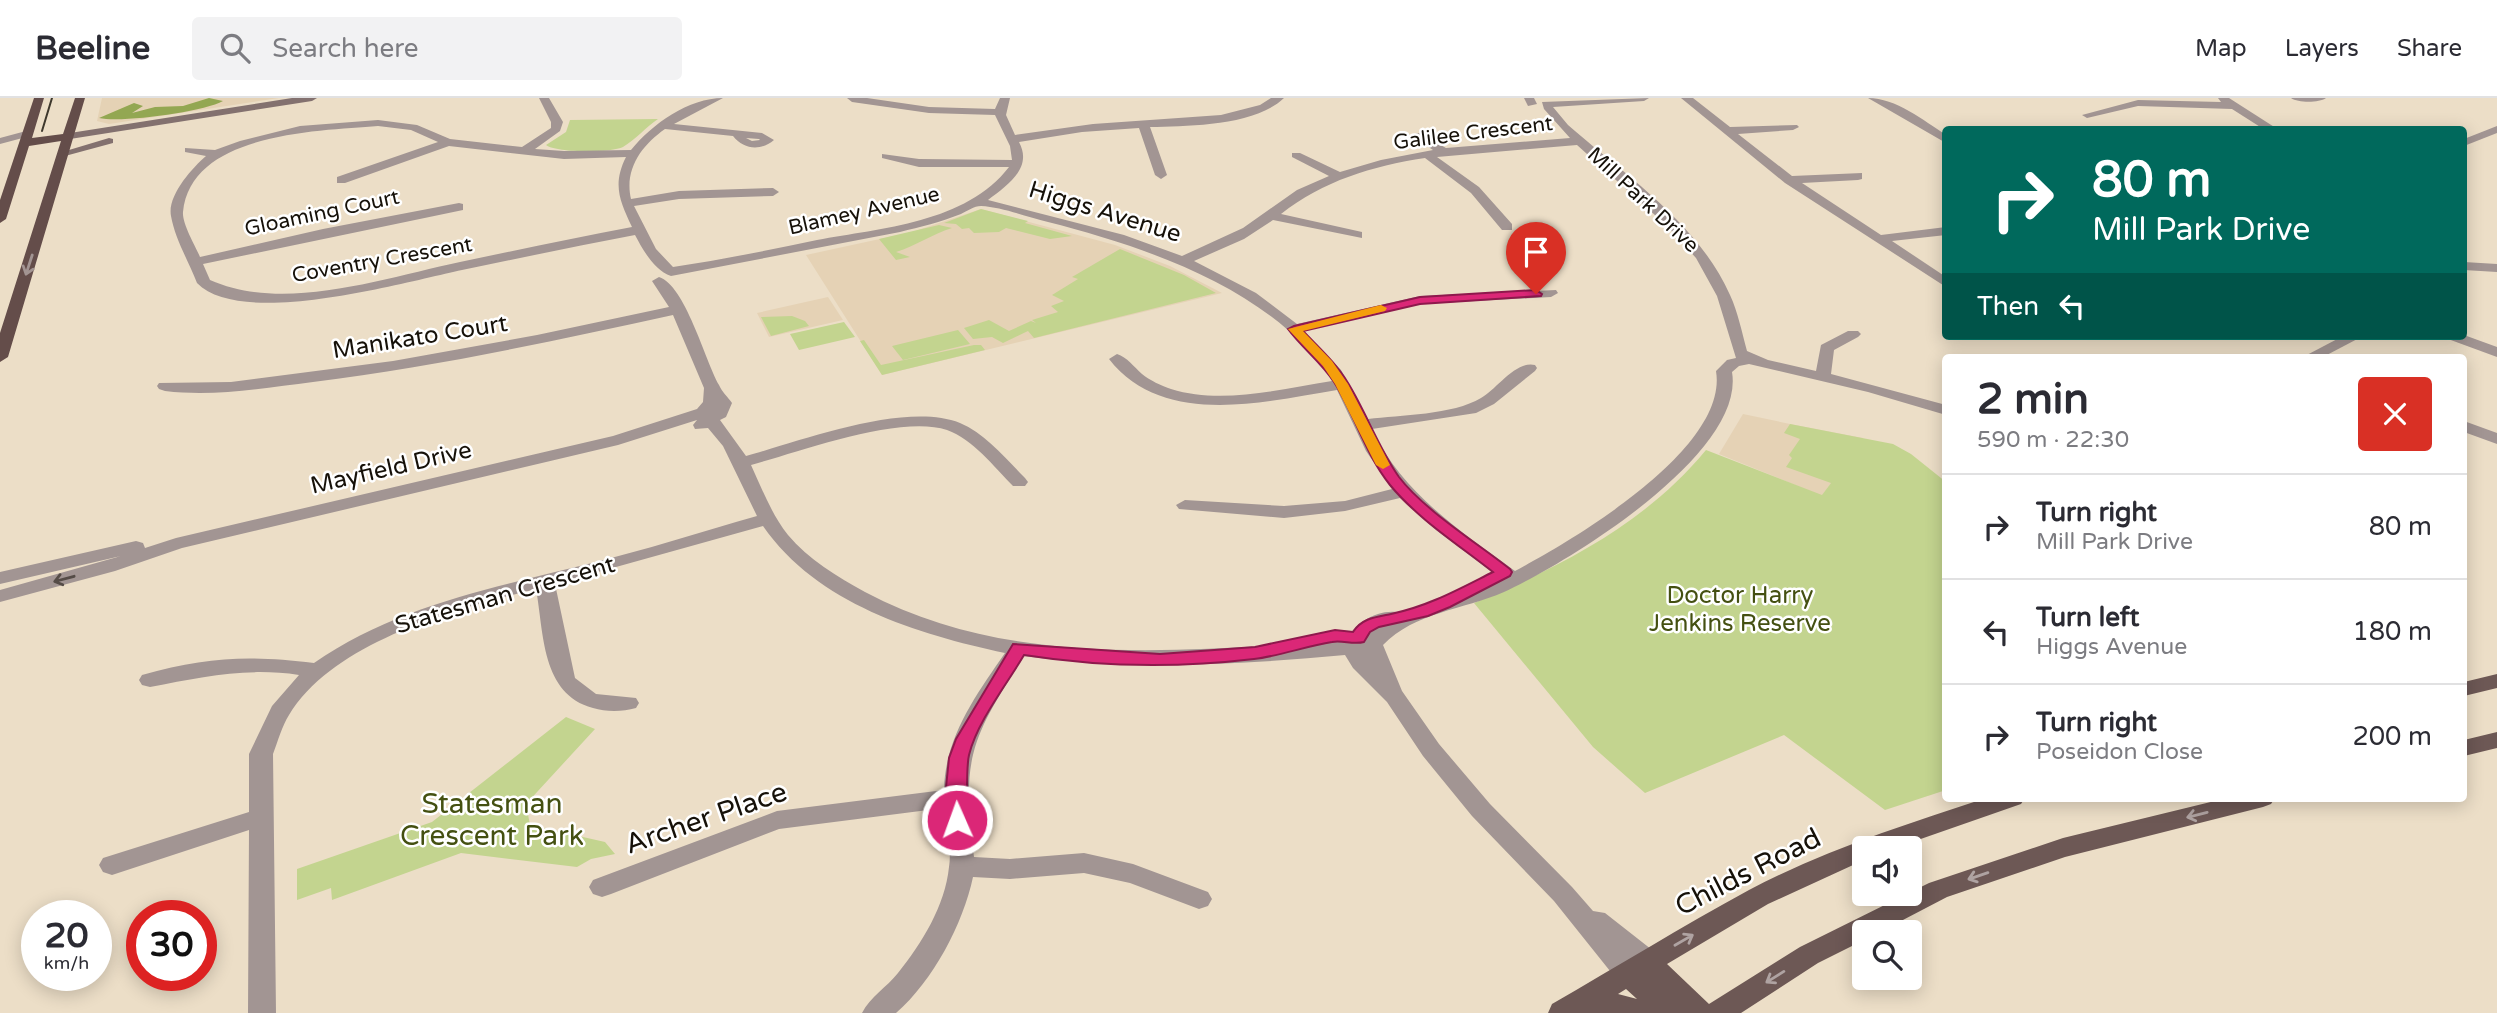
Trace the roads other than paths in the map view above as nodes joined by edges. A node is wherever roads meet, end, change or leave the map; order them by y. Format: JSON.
{"nodes":[{"id":1,"x":39,"y":98,"type":"edge"},
{"id":2,"x":80,"y":98,"type":"edge"},
{"id":3,"x":312,"y":98,"type":"edge"},
{"id":4,"x":544,"y":98,"type":"edge"},
{"id":5,"x":698,"y":98,"type":"edge"},
{"id":6,"x":1005,"y":98,"type":"edge"},
{"id":7,"x":1279,"y":98,"type":"edge"},
{"id":8,"x":1644,"y":98,"type":"edge"},
{"id":9,"x":1873,"y":98,"type":"edge"},
{"id":10,"x":2296,"y":98,"type":"edge"},
{"id":11,"x":2321,"y":98,"type":"edge"},
{"id":12,"x":715,"y":99,"type":"edge"},
{"id":13,"x":852,"y":99,"type":"edge"},
{"id":14,"x":1685,"y":100,"type":"edge"},
{"id":15,"x":2227,"y":102,"type":"edge"},
{"id":16,"x":276,"y":104,"type":"junction"},
{"id":17,"x":1541,"y":105,"type":"edge"},
{"id":18,"x":999,"y":111,"type":"junction"},
{"id":19,"x":2087,"y":115,"type":"dead end"},
{"id":20,"x":75,"y":116,"type":"junction"},
{"id":21,"x":1143,"y":123,"type":"junction"},
{"id":22,"x":664,"y":126,"type":"junction"},
{"id":23,"x":2267,"y":126,"type":"edge"},
{"id":24,"x":1793,"y":127,"type":"dead end"},
{"id":25,"x":109,"y":129,"type":"junction"},
{"id":26,"x":2497,"y":129,"type":"edge"},
{"id":27,"x":1725,"y":131,"type":"junction"},
{"id":28,"x":738,"y":135,"type":"dead end"},
{"id":29,"x":1419,"y":135,"type":"dead end"},
{"id":30,"x":1942,"y":137,"type":"edge"},
{"id":31,"x":1013,"y":139,"type":"junction"},
{"id":32,"x":0,"y":141,"type":"edge"},
{"id":33,"x":1580,"y":141,"type":"junction"},
{"id":34,"x":2467,"y":141,"type":"edge"},
{"id":35,"x":24,"y":142,"type":"junction"},
{"id":36,"x":448,"y":142,"type":"junction"},
{"id":37,"x":68,"y":143,"type":"junction"},
{"id":38,"x":0,"y":149,"type":"edge"},
{"id":39,"x":189,"y":150,"type":"dead end"},
{"id":40,"x":524,"y":151,"type":"junction"},
{"id":41,"x":1444,"y":152,"type":"junction"},
{"id":42,"x":634,"y":153,"type":"junction"},
{"id":43,"x":216,"y":154,"type":"junction"},
{"id":44,"x":1426,"y":154,"type":"junction"},
{"id":45,"x":1296,"y":155,"type":"dead end"},
{"id":46,"x":886,"y":156,"type":"dead end"},
{"id":47,"x":1018,"y":164,"type":"junction"},
{"id":48,"x":1161,"y":175,"type":"dead end"},
{"id":49,"x":1339,"y":176,"type":"junction"},
{"id":50,"x":1858,"y":176,"type":"dead end"},
{"id":51,"x":341,"y":180,"type":"dead end"},
{"id":52,"x":1789,"y":180,"type":"junction"},
{"id":53,"x":773,"y":192,"type":"dead end"},
{"id":54,"x":979,"y":199,"type":"junction"},
{"id":55,"x":627,"y":203,"type":"junction"},
{"id":56,"x":459,"y":207,"type":"dead end"},
{"id":57,"x":1271,"y":216,"type":"junction"},
{"id":58,"x":0,"y":219,"type":"edge"},
{"id":59,"x":1507,"y":227,"type":"dead end"},
{"id":60,"x":639,"y":230,"type":"junction"},
{"id":61,"x":1942,"y":231,"type":"edge"},
{"id":62,"x":1357,"y":235,"type":"dead end"},
{"id":63,"x":1878,"y":239,"type":"junction"},
{"id":64,"x":1184,"y":260,"type":"junction"},
{"id":65,"x":194,"y":262,"type":"junction"},
{"id":66,"x":2467,"y":266,"type":"edge"},
{"id":67,"x":2497,"y":268,"type":"edge"},
{"id":68,"x":666,"y":276,"type":"junction"},
{"id":69,"x":1942,"y":280,"type":"edge"},
{"id":70,"x":1551,"y":293,"type":"dead end"},
{"id":71,"x":676,"y":303,"type":"junction"},
{"id":72,"x":1294,"y":329,"type":"junction"},
{"id":73,"x":1853,"y":334,"type":"dead end"},
{"id":74,"x":2347,"y":340,"type":"edge"},
{"id":75,"x":2464,"y":340,"type":"edge"},
{"id":76,"x":2497,"y":352,"type":"edge"},
{"id":77,"x":2317,"y":354,"type":"edge"},
{"id":78,"x":0,"y":357,"type":"edge"},
{"id":79,"x":1117,"y":359,"type":"dead end"},
{"id":80,"x":1744,"y":361,"type":"junction"},
{"id":81,"x":1529,"y":369,"type":"dead end"},
{"id":82,"x":1823,"y":377,"type":"junction"},
{"id":83,"x":1342,"y":384,"type":"junction"},
{"id":84,"x":165,"y":386,"type":"dead end"},
{"id":85,"x":1942,"y":409,"type":"edge"},
{"id":86,"x":710,"y":416,"type":"junction"},
{"id":87,"x":1362,"y":425,"type":"junction"},
{"id":88,"x":2467,"y":427,"type":"edge"},
{"id":89,"x":2497,"y":439,"type":"edge"},
{"id":90,"x":739,"y":456,"type":"junction"},
{"id":91,"x":1019,"y":482,"type":"dead end"},
{"id":92,"x":1404,"y":491,"type":"junction"},
{"id":93,"x":1185,"y":505,"type":"dead end"},
{"id":94,"x":766,"y":519,"type":"junction"},
{"id":95,"x":176,"y":544,"type":"junction"},
{"id":96,"x":1509,"y":576,"type":"junction"},
{"id":97,"x":0,"y":578,"type":"edge"},
{"id":98,"x":545,"y":581,"type":"junction"},
{"id":99,"x":36,"y":586,"type":"junction"},
{"id":100,"x":0,"y":596,"type":"edge"},
{"id":101,"x":0,"y":604,"type":"edge"},
{"id":102,"x":1362,"y":643,"type":"junction"},
{"id":103,"x":1019,"y":648,"type":"junction"},
{"id":104,"x":318,"y":671,"type":"junction"},
{"id":105,"x":150,"y":680,"type":"dead end"},
{"id":106,"x":2497,"y":681,"type":"edge"},
{"id":107,"x":2467,"y":688,"type":"edge"},
{"id":108,"x":628,"y":703,"type":"dead end"},
{"id":109,"x":2497,"y":740,"type":"edge"},
{"id":110,"x":2467,"y":747,"type":"edge"},
{"id":111,"x":955,"y":797,"type":"junction"},
{"id":112,"x":2001,"y":802,"type":"edge"},
{"id":113,"x":2247,"y":802,"type":"edge"},
{"id":114,"x":261,"y":817,"type":"junction"},
{"id":115,"x":112,"y":865,"type":"dead end"},
{"id":116,"x":962,"y":866,"type":"junction"},
{"id":117,"x":603,"y":887,"type":"dead end"},
{"id":118,"x":1199,"y":899,"type":"dead end"},
{"id":119,"x":1637,"y":967,"type":"junction"},
{"id":120,"x":1568,"y":1010,"type":"edge"},
{"id":121,"x":262,"y":1013,"type":"edge"},
{"id":122,"x":876,"y":1013,"type":"edge"},
{"id":123,"x":1638,"y":1013,"type":"edge"},
{"id":124,"x":1669,"y":1013,"type":"edge"},
{"id":125,"x":1699,"y":1013,"type":"edge"},
{"id":126,"x":1718,"y":1013,"type":"edge"}],
"edges":[{"from":1,"to":35,"type":"highway"},
{"from":2,"to":20,"type":"highway"},
{"from":3,"to":16,"type":"main road"},
{"from":4,"to":40,"type":"street"},
{"from":5,"to":12,"type":"street"},
{"from":6,"to":18,"type":"street"},
{"from":7,"to":21,"type":"street"},
{"from":8,"to":17,"type":"street"},
{"from":9,"to":30,"type":"street"},
{"from":10,"to":11,"type":"street"},
{"from":12,"to":22,"type":"street"},
{"from":13,"to":18,"type":"street"},
{"from":14,"to":27,"type":"street"},
{"from":15,"to":19,"type":"street"},
{"from":15,"to":23,"type":"street"},
{"from":16,"to":25,"type":"main road"},
{"from":16,"to":37,"type":"main road"},
{"from":17,"to":33,"type":"street","name":"Mill Park Drive"},
{"from":18,"to":31,"type":"street"},
{"from":20,"to":25,"type":"main road"},
{"from":20,"to":37,"type":"highway"},
{"from":21,"to":31,"type":"street"},
{"from":21,"to":48,"type":"street"},
{"from":22,"to":28,"type":"street"},
{"from":22,"to":42,"type":"street"},
{"from":24,"to":27,"type":"street"},
{"from":25,"to":37,"type":"main road"},
{"from":26,"to":34,"type":"street"},
{"from":27,"to":52,"type":"street"},
{"from":29,"to":41,"type":"street"},
{"from":31,"to":47,"type":"street"},
{"from":32,"to":35,"type":"street"},
{"from":33,"to":41,"type":"street","name":"Galilee Crescent"},
{"from":33,"to":80,"type":"street","name":"Mill Park Drive"},
{"from":35,"to":37,"type":"highway"},
{"from":35,"to":38,"type":"street"},
{"from":35,"to":58,"type":"highway"},
{"from":36,"to":40,"type":"street","name":"Coventry Crescent"},
{"from":36,"to":43,"type":"street","name":"Coventry Crescent"},
{"from":36,"to":51,"type":"street"},
{"from":37,"to":78,"type":"highway","one_way":true},
{"from":39,"to":43,"type":"street"},
{"from":40,"to":42,"type":"street","name":"Coventry Crescent"},
{"from":41,"to":44,"type":"street","name":"Galilee Crescent"},
{"from":42,"to":55,"type":"street"},
{"from":43,"to":65,"type":"street","name":"Coventry Crescent"},
{"from":44,"to":49,"type":"street","name":"Galilee Crescent"},
{"from":44,"to":59,"type":"street"},
{"from":45,"to":49,"type":"street"},
{"from":46,"to":47,"type":"street"},
{"from":47,"to":54,"type":"street","name":"Blamey Avenue"},
{"from":49,"to":57,"type":"street","name":"Galilee Crescent"},
{"from":50,"to":52,"type":"street"},
{"from":52,"to":63,"type":"street"},
{"from":53,"to":55,"type":"street"},
{"from":54,"to":64,"type":"street","name":"Higgs Avenue"},
{"from":54,"to":68,"type":"street","name":"Blamey Avenue"},
{"from":55,"to":60,"type":"street"},
{"from":56,"to":65,"type":"street","name":"Gloaming Court"},
{"from":57,"to":62,"type":"street"},
{"from":57,"to":64,"type":"street","name":"Galilee Crescent"},
{"from":60,"to":65,"type":"street","name":"Coventry Crescent"},
{"from":60,"to":68,"type":"street"},
{"from":61,"to":63,"type":"street"},
{"from":63,"to":69,"type":"street"},
{"from":64,"to":72,"type":"street","name":"Higgs Avenue"},
{"from":66,"to":67,"type":"street"},
{"from":68,"to":71,"type":"street"},
{"from":70,"to":72,"type":"street"},
{"from":71,"to":84,"type":"street","name":"Manikato Court"},
{"from":71,"to":86,"type":"street"},
{"from":72,"to":83,"type":"street","name":"Higgs Avenue"},
{"from":73,"to":82,"type":"street"},
{"from":74,"to":77,"type":"street"},
{"from":75,"to":76,"type":"street"},
{"from":79,"to":83,"type":"street"},
{"from":80,"to":82,"type":"street"},
{"from":80,"to":96,"type":"street"},
{"from":81,"to":87,"type":"street"},
{"from":82,"to":85,"type":"street"},
{"from":83,"to":87,"type":"street","name":"Higgs Avenue"},
{"from":86,"to":90,"type":"street"},
{"from":86,"to":95,"type":"street","name":"Mayfield Drive"},
{"from":87,"to":92,"type":"street","name":"Higgs Avenue"},
{"from":88,"to":89,"type":"street"},
{"from":90,"to":91,"type":"street"},
{"from":90,"to":94,"type":"street"},
{"from":92,"to":93,"type":"street"},
{"from":92,"to":96,"type":"street","name":"Higgs Avenue"},
{"from":94,"to":98,"type":"street","name":"Statesman Crescent"},
{"from":94,"to":103,"type":"street"},
{"from":95,"to":97,"type":"street","name":"Mayfield Drive"},
{"from":95,"to":99,"type":"street","name":"Mayfield Drive","one_way":true},
{"from":96,"to":102,"type":"street"},
{"from":98,"to":104,"type":"street","name":"Statesman Crescent"},
{"from":98,"to":108,"type":"street"},
{"from":99,"to":100,"type":"street","name":"Mayfield Drive"},
{"from":99,"to":101,"type":"street"},
{"from":102,"to":103,"type":"street"},
{"from":102,"to":119,"type":"street"},
{"from":103,"to":111,"type":"street"},
{"from":104,"to":105,"type":"street"},
{"from":104,"to":114,"type":"street","name":"Statesman Crescent"},
{"from":106,"to":107,"type":"main road"},
{"from":109,"to":110,"type":"main road"},
{"from":111,"to":116,"type":"street"},
{"from":111,"to":117,"type":"street","name":"Archer Place"},
{"from":119,"to":112,"type":"main road","name":"Childs Road","one_way":true},
{"from":113,"to":126,"type":"main road","one_way":true},
{"from":114,"to":115,"type":"street"},
{"from":114,"to":121,"type":"street","name":"Statesman Crescent"},
{"from":116,"to":118,"type":"street"},
{"from":116,"to":122,"type":"street"},
{"from":119,"to":120,"type":"main road","name":"Childs Road"},
{"from":119,"to":124,"type":"main road"},
{"from":119,"to":125,"type":"main road"},
{"from":120,"to":123,"type":"main road"}]}
